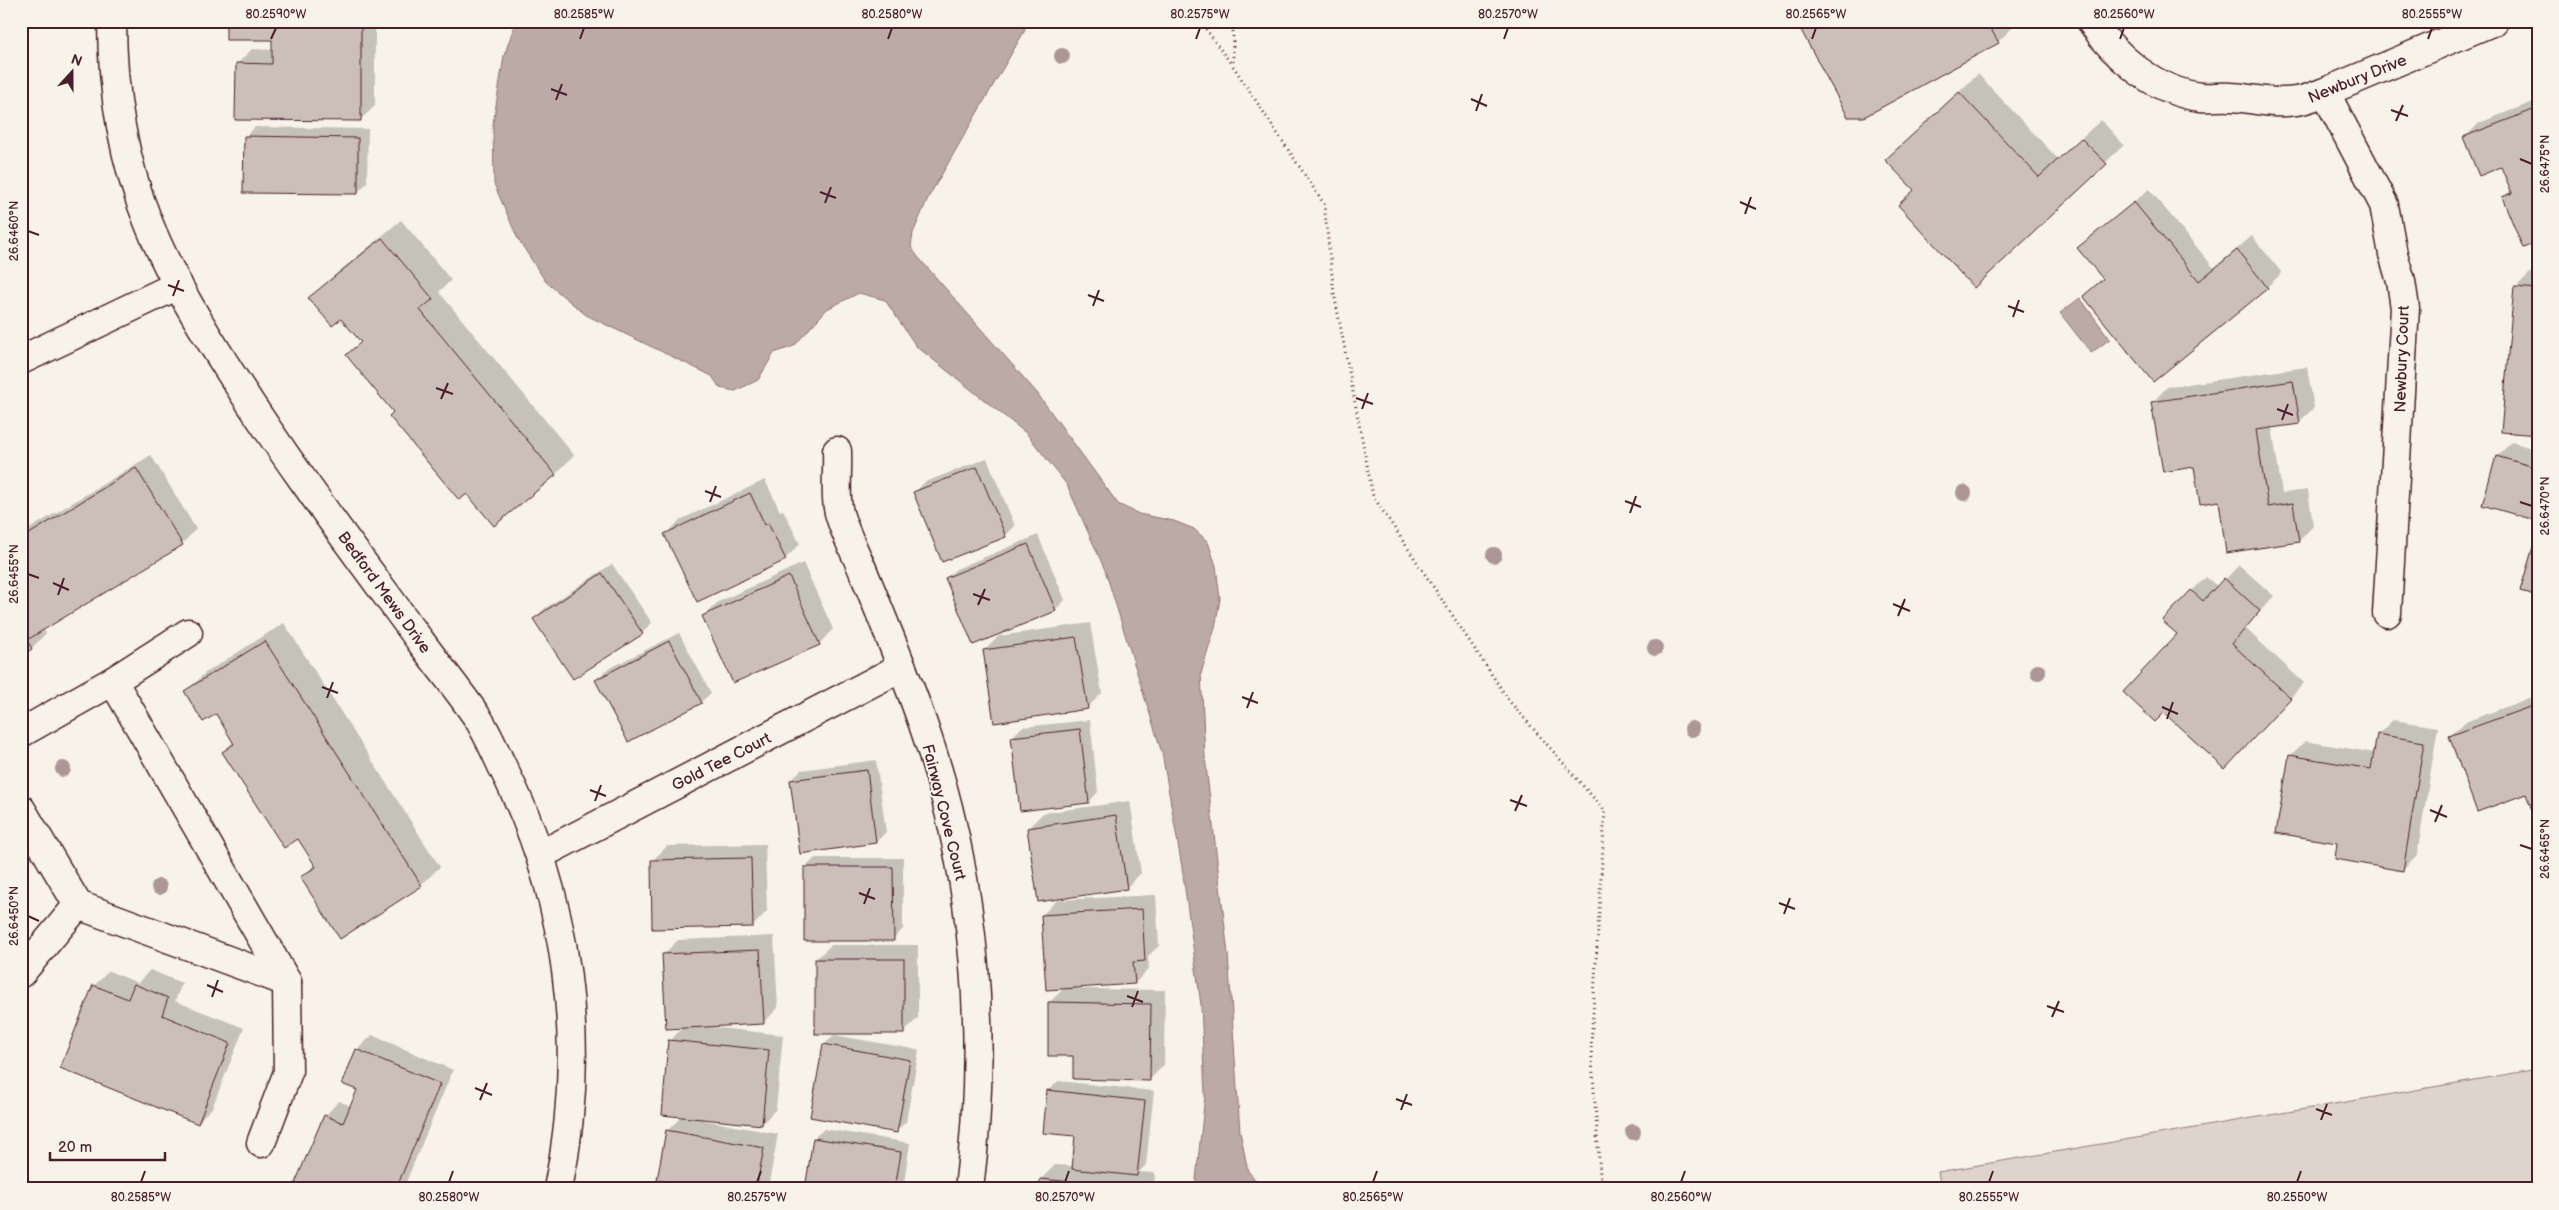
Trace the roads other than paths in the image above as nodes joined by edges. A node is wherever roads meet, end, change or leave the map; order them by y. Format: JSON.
{"nodes":[{"id":1,"x":112,"y":21,"type":"edge"},
{"id":2,"x":2091,"y":21,"type":"edge"},
{"id":3,"x":2494,"y":21,"type":"edge"},
{"id":4,"x":2325,"y":92,"type":"junction"},
{"id":5,"x":178,"y":285,"type":"junction"},
{"id":6,"x":21,"y":360,"type":"edge"},
{"id":7,"x":837,"y":451,"type":"dead end"},
{"id":8,"x":2387,"y":613,"type":"dead end"},
{"id":9,"x":188,"y":633,"type":"dead end"},
{"id":10,"x":902,"y":667,"type":"junction"},
{"id":11,"x":113,"y":681,"type":"junction"},
{"id":12,"x":21,"y":733,"type":"edge"},
{"id":13,"x":21,"y":809,"type":"edge"},
{"id":14,"x":540,"y":856,"type":"junction"},
{"id":15,"x":78,"y":905,"type":"junction"},
{"id":16,"x":21,"y":973,"type":"edge"},
{"id":17,"x":287,"y":982,"type":"junction"},
{"id":18,"x":261,"y":1143,"type":"dead end"},
{"id":19,"x":558,"y":1189,"type":"edge"},
{"id":20,"x":969,"y":1189,"type":"edge"}],
"edges":[{"from":1,"to":5,"type":"street","name":"Bedford Mews Drive"},
{"from":2,"to":4,"type":"street","name":"Newbury Drive"},
{"from":3,"to":4,"type":"street","name":"Newbury Drive"},
{"from":4,"to":8,"type":"street","name":"Newbury Court"},
{"from":5,"to":6,"type":"street"},
{"from":5,"to":14,"type":"street","name":"Bedford Mews Drive"},
{"from":7,"to":10,"type":"street","name":"Fairway Cove Court"},
{"from":9,"to":11,"type":"street"},
{"from":10,"to":14,"type":"street","name":"Gold Tee Court"},
{"from":10,"to":20,"type":"street","name":"Fairway Cove Court"},
{"from":11,"to":12,"type":"street"},
{"from":11,"to":17,"type":"street"},
{"from":13,"to":15,"type":"street"},
{"from":14,"to":19,"type":"street","name":"Bedford Mews Drive"},
{"from":15,"to":16,"type":"street"},
{"from":15,"to":17,"type":"street"},
{"from":17,"to":18,"type":"street"}]}
